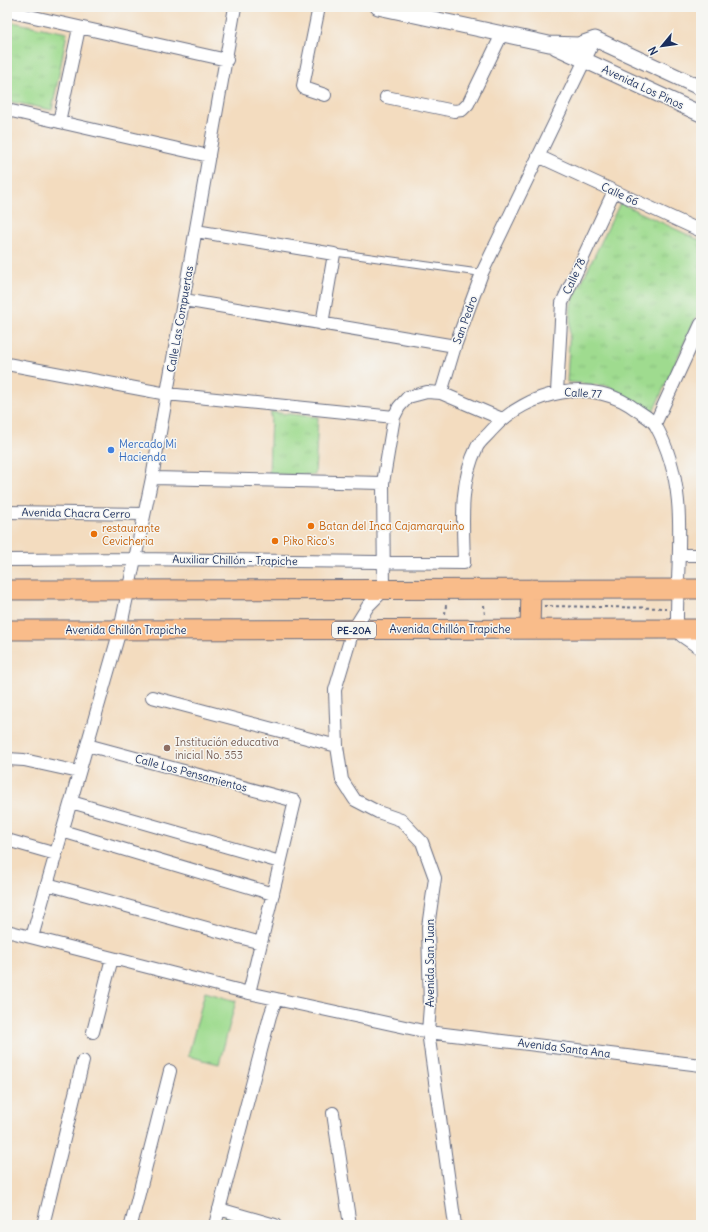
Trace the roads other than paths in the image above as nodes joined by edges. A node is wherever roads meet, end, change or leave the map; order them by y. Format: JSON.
{"nodes":[{"id":1,"x":236,"y":7,"type":"edge"},
{"id":2,"x":319,"y":7,"type":"edge"},
{"id":3,"x":378,"y":7,"type":"edge"},
{"id":4,"x":7,"y":11,"type":"edge"},
{"id":5,"x":79,"y":28,"type":"junction"},
{"id":6,"x":502,"y":34,"type":"junction"},
{"id":7,"x":594,"y":39,"type":"junction"},
{"id":8,"x":550,"y":44,"type":"junction"},
{"id":9,"x":226,"y":60,"type":"junction"},
{"id":10,"x":584,"y":60,"type":"junction"},
{"id":11,"x":701,"y":88,"type":"edge"},
{"id":12,"x":325,"y":95,"type":"dead end"},
{"id":13,"x":386,"y":97,"type":"dead end"},
{"id":14,"x":7,"y":110,"type":"edge"},
{"id":15,"x":701,"y":114,"type":"edge"},
{"id":16,"x":59,"y":122,"type":"junction"},
{"id":17,"x":209,"y":156,"type":"junction"},
{"id":18,"x":538,"y":156,"type":"junction"},
{"id":19,"x":614,"y":191,"type":"junction"},
{"id":20,"x":196,"y":230,"type":"junction"},
{"id":21,"x":701,"y":231,"type":"edge"},
{"id":22,"x":334,"y":254,"type":"junction"},
{"id":23,"x":482,"y":272,"type":"junction"},
{"id":24,"x":184,"y":300,"type":"junction"},
{"id":25,"x":322,"y":324,"type":"junction"},
{"id":26,"x":701,"y":324,"type":"edge"},
{"id":27,"x":455,"y":346,"type":"junction"},
{"id":28,"x":7,"y":364,"type":"edge"},
{"id":29,"x":441,"y":392,"type":"junction"},
{"id":30,"x":557,"y":392,"type":"junction"},
{"id":31,"x":167,"y":394,"type":"junction"},
{"id":32,"x":394,"y":417,"type":"junction"},
{"id":33,"x":502,"y":419,"type":"junction"},
{"id":34,"x":655,"y":424,"type":"junction"},
{"id":35,"x":152,"y":478,"type":"junction"},
{"id":36,"x":383,"y":483,"type":"junction"},
{"id":37,"x":7,"y":512,"type":"edge"},
{"id":38,"x":144,"y":514,"type":"junction"},
{"id":39,"x":680,"y":554,"type":"junction"},
{"id":40,"x":701,"y":555,"type":"edge"},
{"id":41,"x":135,"y":559,"type":"junction"},
{"id":42,"x":7,"y":560,"type":"edge"},
{"id":43,"x":384,"y":562,"type":"junction"},
{"id":44,"x":464,"y":562,"type":"joint"},
{"id":45,"x":677,"y":589,"type":"junction"},
{"id":46,"x":701,"y":589,"type":"edge"},
{"id":47,"x":7,"y":590,"type":"edge"},
{"id":48,"x":128,"y":590,"type":"junction"},
{"id":49,"x":384,"y":590,"type":"junction"},
{"id":50,"x":531,"y":598,"type":"junction"},
{"id":51,"x":530,"y":629,"type":"junction"},
{"id":52,"x":678,"y":629,"type":"junction"},
{"id":53,"x":701,"y":629,"type":"edge"},
{"id":54,"x":7,"y":630,"type":"edge"},
{"id":55,"x":120,"y":630,"type":"junction"},
{"id":56,"x":353,"y":630,"type":"junction"},
{"id":57,"x":701,"y":649,"type":"edge"},
{"id":58,"x":152,"y":697,"type":"dead end"},
{"id":59,"x":87,"y":745,"type":"junction"},
{"id":60,"x":337,"y":746,"type":"junction"},
{"id":61,"x":7,"y":759,"type":"edge"},
{"id":62,"x":79,"y":772,"type":"junction"},
{"id":63,"x":70,"y":802,"type":"junction"},
{"id":64,"x":62,"y":831,"type":"junction"},
{"id":65,"x":7,"y":840,"type":"edge"},
{"id":66,"x":56,"y":854,"type":"junction"},
{"id":67,"x":280,"y":862,"type":"junction"},
{"id":68,"x":47,"y":884,"type":"junction"},
{"id":69,"x":273,"y":894,"type":"junction"},
{"id":70,"x":7,"y":932,"type":"edge"},
{"id":71,"x":32,"y":937,"type":"junction"},
{"id":72,"x":261,"y":943,"type":"junction"},
{"id":73,"x":112,"y":958,"type":"junction"},
{"id":74,"x":249,"y":993,"type":"junction"},
{"id":75,"x":276,"y":999,"type":"junction"},
{"id":76,"x":93,"y":1032,"type":"dead end"},
{"id":77,"x":428,"y":1032,"type":"junction"},
{"id":78,"x":83,"y":1061,"type":"dead end"},
{"id":79,"x":701,"y":1065,"type":"edge"},
{"id":80,"x":170,"y":1071,"type":"dead end"},
{"id":81,"x":333,"y":1113,"type":"dead end"},
{"id":82,"x":219,"y":1209,"type":"junction"},
{"id":83,"x":43,"y":1225,"type":"edge"},
{"id":84,"x":131,"y":1225,"type":"edge"},
{"id":85,"x":215,"y":1225,"type":"edge"},
{"id":86,"x":276,"y":1225,"type":"edge"},
{"id":87,"x":350,"y":1225,"type":"edge"},
{"id":88,"x":455,"y":1225,"type":"edge"}],
"edges":[{"from":1,"to":9,"type":"street","name":"Calle Las Compuertas"},
{"from":2,"to":12,"type":"street"},
{"from":3,"to":6,"type":"street"},
{"from":4,"to":5,"type":"street"},
{"from":5,"to":9,"type":"street"},
{"from":5,"to":16,"type":"street"},
{"from":6,"to":8,"type":"street"},
{"from":6,"to":13,"type":"street"},
{"from":7,"to":8,"type":"street"},
{"from":7,"to":10,"type":"street","name":"San Pedro"},
{"from":7,"to":11,"type":"street","name":"Avenida Los Pinos"},
{"from":8,"to":10,"type":"street","name":"Avenida Los Pinos"},
{"from":9,"to":17,"type":"street","name":"Calle Las Compuertas"},
{"from":10,"to":15,"type":"street","name":"Avenida Los Pinos"},
{"from":10,"to":18,"type":"street","name":"San Pedro"},
{"from":14,"to":16,"type":"street"},
{"from":16,"to":17,"type":"street"},
{"from":17,"to":20,"type":"street","name":"Calle Las Compuertas"},
{"from":18,"to":19,"type":"street","name":"Calle 66"},
{"from":18,"to":23,"type":"street","name":"San Pedro"},
{"from":19,"to":21,"type":"street","name":"Calle 66"},
{"from":19,"to":30,"type":"street","name":"Calle 78"},
{"from":20,"to":22,"type":"street"},
{"from":20,"to":24,"type":"street","name":"Calle Las Compuertas"},
{"from":22,"to":23,"type":"lane"},
{"from":22,"to":25,"type":"street"},
{"from":23,"to":27,"type":"street","name":"San Pedro"},
{"from":24,"to":25,"type":"street"},
{"from":24,"to":31,"type":"street","name":"Calle Las Compuertas"},
{"from":25,"to":27,"type":"street"},
{"from":26,"to":34,"type":"street"},
{"from":27,"to":29,"type":"street","name":"San Pedro"},
{"from":28,"to":31,"type":"street"},
{"from":29,"to":32,"type":"street"},
{"from":29,"to":33,"type":"street"},
{"from":30,"to":33,"type":"street","name":"Calle 77"},
{"from":30,"to":34,"type":"street","name":"Calle 77"},
{"from":31,"to":32,"type":"street"},
{"from":31,"to":35,"type":"street","name":"Calle Las Compuertas"},
{"from":32,"to":36,"type":"street"},
{"from":33,"to":44,"type":"street","name":"Calle 77"},
{"from":34,"to":39,"type":"street","name":"Calle 77"},
{"from":35,"to":36,"type":"street"},
{"from":35,"to":38,"type":"street","name":"Calle Las Compuertas"},
{"from":36,"to":43,"type":"street"},
{"from":37,"to":38,"type":"street","name":"Avenida Chacra Cerro"},
{"from":38,"to":41,"type":"street","name":"Calle Las Compuertas"},
{"from":39,"to":40,"type":"street"},
{"from":39,"to":45,"type":"street","name":"Calle 77"},
{"from":41,"to":42,"type":"street","name":"Auxiliar Chillón - Trapiche"},
{"from":41,"to":43,"type":"street","name":"Auxiliar Chillón - Trapiche"},
{"from":41,"to":48,"type":"street","name":"Calle Las Compuertas"},
{"from":43,"to":44,"type":"street","name":"Auxiliar Chillón - Trapiche"},
{"from":43,"to":49,"type":"street"},
{"from":45,"to":46,"type":"main road"},
{"from":45,"to":50,"type":"main road"},
{"from":45,"to":52,"type":"street","name":"Calle 77"},
{"from":47,"to":48,"type":"main road"},
{"from":48,"to":49,"type":"main road"},
{"from":48,"to":55,"type":"street","name":"Calle Las Compuertas"},
{"from":49,"to":50,"type":"main road"},
{"from":49,"to":56,"type":"street","name":"Avenida San Juan"},
{"from":50,"to":51,"type":"main road"},
{"from":51,"to":52,"type":"main road","name":"Avenida Chillón Trapiche","number":"PE-20A"},
{"from":51,"to":56,"type":"main road","name":"Avenida Chillón Trapiche","number":"PE-20A"},
{"from":52,"to":53,"type":"main road","name":"Avenida Chillón Trapiche","number":"PE-20A"},
{"from":52,"to":57,"type":"street"},
{"from":54,"to":55,"type":"main road","name":"Avenida Chillón Trapiche","number":"PE-20A"},
{"from":55,"to":56,"type":"main road","name":"Avenida Chillón Trapiche","number":"PE-20A"},
{"from":55,"to":59,"type":"street","name":"Calle Las Compuertas"},
{"from":56,"to":60,"type":"street","name":"Avenida San Juan"},
{"from":58,"to":60,"type":"street"},
{"from":59,"to":62,"type":"street","name":"Calle Las Compuertas"},
{"from":59,"to":67,"type":"street","name":"Calle Los Pensamientos"},
{"from":60,"to":77,"type":"street","name":"Avenida San Juan"},
{"from":61,"to":62,"type":"street"},
{"from":62,"to":63,"type":"street","name":"Calle Las Compuertas"},
{"from":63,"to":64,"type":"street","name":"Calle Las Compuertas"},
{"from":63,"to":67,"type":"street"},
{"from":64,"to":66,"type":"street","name":"Calle Las Compuertas"},
{"from":64,"to":69,"type":"street"},
{"from":65,"to":66,"type":"street"},
{"from":66,"to":68,"type":"street","name":"Calle Las Compuertas"},
{"from":67,"to":69,"type":"street"},
{"from":68,"to":71,"type":"street","name":"Calle Las Compuertas"},
{"from":68,"to":72,"type":"street"},
{"from":69,"to":72,"type":"street"},
{"from":70,"to":71,"type":"street","name":"Avenida Santa Ana"},
{"from":71,"to":73,"type":"street","name":"Avenida Santa Ana"},
{"from":72,"to":74,"type":"street"},
{"from":73,"to":74,"type":"street","name":"Avenida Santa Ana"},
{"from":73,"to":76,"type":"street"},
{"from":74,"to":75,"type":"street","name":"Avenida Santa Ana"},
{"from":75,"to":77,"type":"street","name":"Avenida Santa Ana"},
{"from":75,"to":82,"type":"street"},
{"from":77,"to":79,"type":"street","name":"Avenida Santa Ana"},
{"from":77,"to":88,"type":"street","name":"Avenida San Juan"},
{"from":78,"to":83,"type":"street"},
{"from":80,"to":84,"type":"street"},
{"from":81,"to":87,"type":"street"},
{"from":82,"to":85,"type":"street"},
{"from":82,"to":86,"type":"street"}]}
